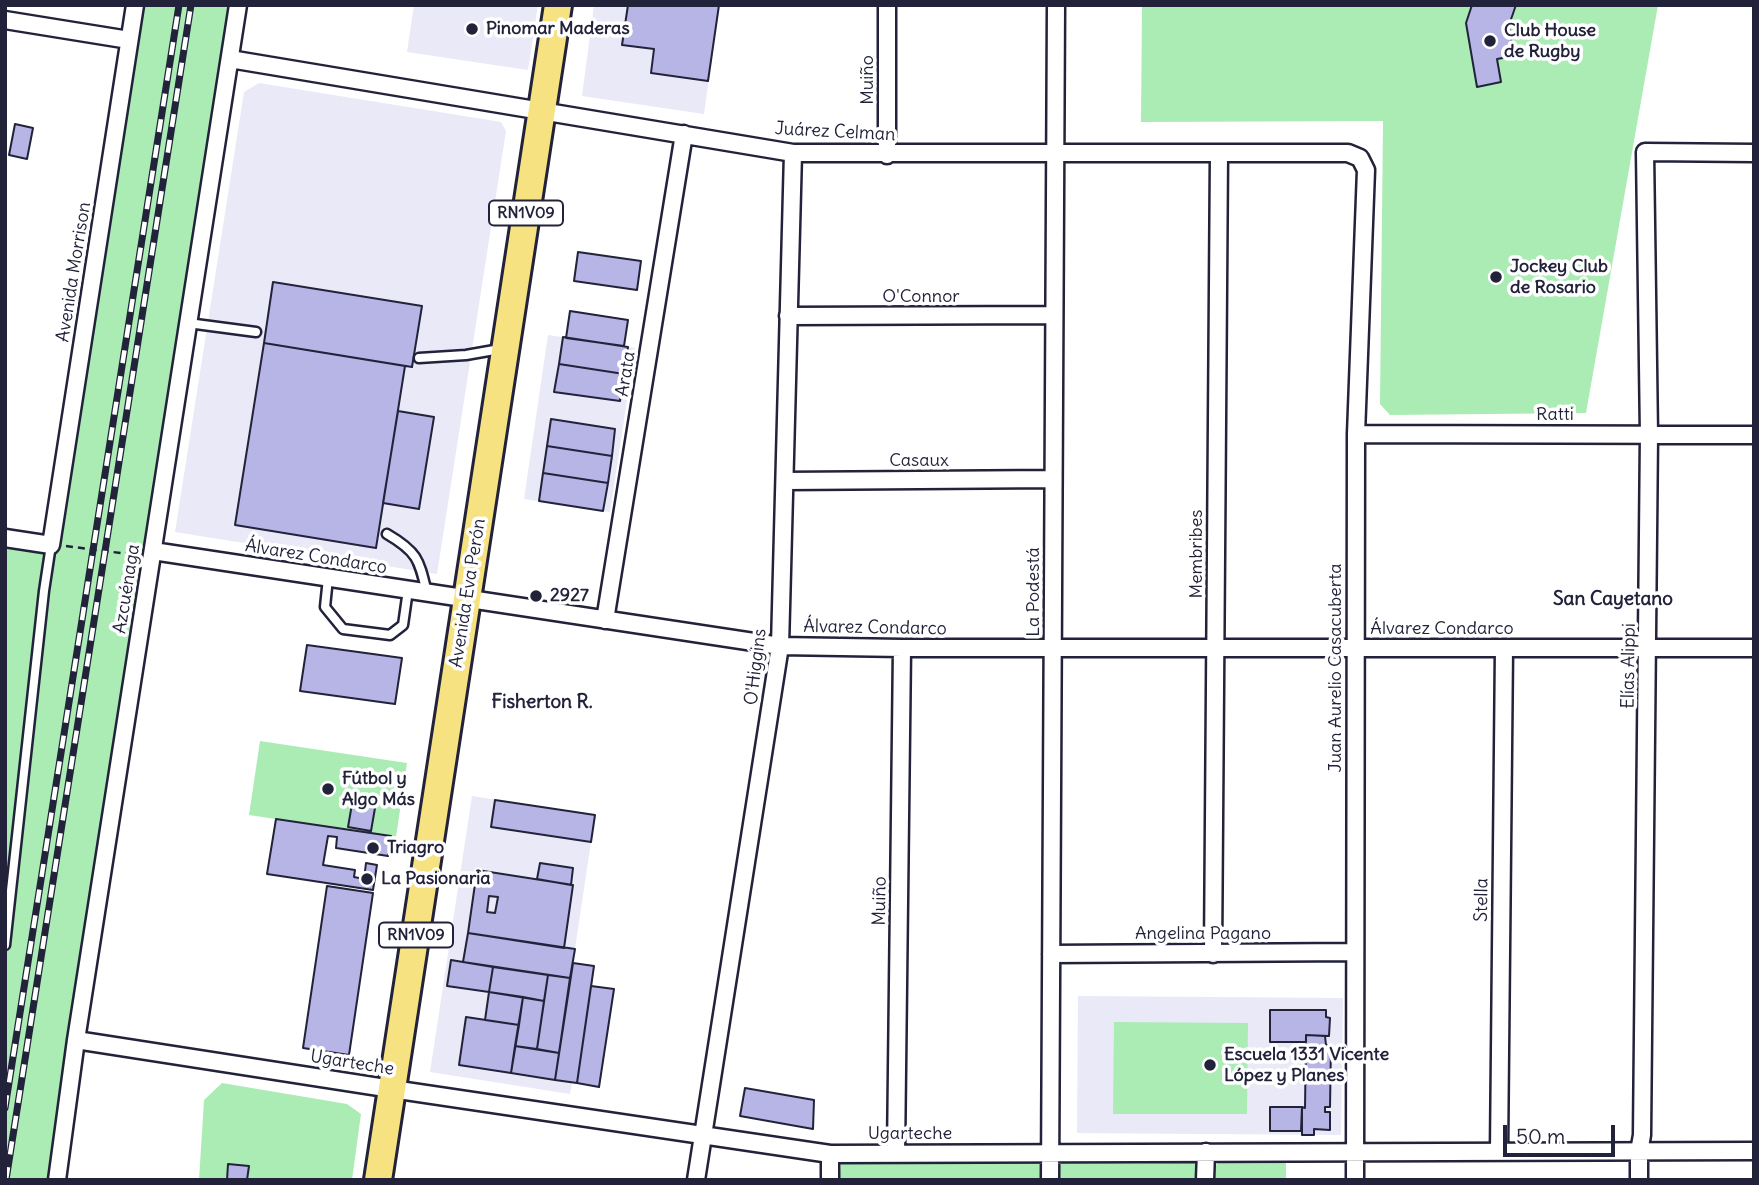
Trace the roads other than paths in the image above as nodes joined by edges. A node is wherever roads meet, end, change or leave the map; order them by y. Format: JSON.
{"nodes":[{"id":1,"x":135,"y":5,"type":"edge"},
{"id":2,"x":239,"y":5,"type":"edge"},
{"id":3,"x":558,"y":5,"type":"edge"},
{"id":4,"x":887,"y":5,"type":"edge"},
{"id":5,"x":1056,"y":5,"type":"edge"},
{"id":6,"x":5,"y":20,"type":"edge"},
{"id":7,"x":130,"y":40,"type":"junction"},
{"id":8,"x":230,"y":59,"type":"junction"},
{"id":9,"x":542,"y":110,"type":"junction"},
{"id":10,"x":684,"y":134,"type":"junction"},
{"id":11,"x":793,"y":153,"type":"junction"},
{"id":12,"x":1055,"y":153,"type":"junction"},
{"id":13,"x":1754,"y":153,"type":"edge"},
{"id":14,"x":1219,"y":154,"type":"junction"},
{"id":15,"x":887,"y":155,"type":"junction"},
{"id":16,"x":1360,"y":158,"type":"joint"},
{"id":17,"x":1054,"y":315,"type":"junction"},
{"id":18,"x":788,"y":316,"type":"junction"},
{"id":19,"x":188,"y":323,"type":"junction"},
{"id":20,"x":256,"y":331,"type":"dead end"},
{"id":21,"x":505,"y":348,"type":"junction"},
{"id":22,"x":419,"y":358,"type":"dead end"},
{"id":23,"x":1356,"y":434,"type":"junction"},
{"id":24,"x":1649,"y":435,"type":"junction"},
{"id":25,"x":1754,"y":435,"type":"edge"},
{"id":26,"x":1054,"y":479,"type":"junction"},
{"id":27,"x":785,"y":481,"type":"junction"},
{"id":28,"x":387,"y":534,"type":"dead end"},
{"id":29,"x":5,"y":538,"type":"edge"},
{"id":30,"x":51,"y":545,"type":"junction"},
{"id":31,"x":153,"y":551,"type":"junction"},
{"id":32,"x":328,"y":578,"type":"junction"},
{"id":33,"x":408,"y":590,"type":"junction"},
{"id":34,"x":426,"y":593,"type":"junction"},
{"id":35,"x":467,"y":599,"type":"junction"},
{"id":36,"x":605,"y":620,"type":"junction"},
{"id":37,"x":780,"y":646,"type":"junction"},
{"id":38,"x":1356,"y":648,"type":"junction"},
{"id":39,"x":1648,"y":648,"type":"junction"},
{"id":40,"x":1754,"y":648,"type":"edge"},
{"id":41,"x":902,"y":649,"type":"junction"},
{"id":42,"x":1052,"y":649,"type":"junction"},
{"id":43,"x":1215,"y":649,"type":"junction"},
{"id":44,"x":1504,"y":649,"type":"junction"},
{"id":45,"x":5,"y":944,"type":"edge"},
{"id":46,"x":1355,"y":953,"type":"junction"},
{"id":47,"x":1051,"y":954,"type":"junction"},
{"id":48,"x":1213,"y":954,"type":"junction"},
{"id":49,"x":76,"y":1040,"type":"junction"},
{"id":50,"x":392,"y":1089,"type":"junction"},
{"id":51,"x":703,"y":1135,"type":"junction"},
{"id":52,"x":1754,"y":1151,"type":"edge"},
{"id":53,"x":1050,"y":1152,"type":"junction"},
{"id":54,"x":1206,"y":1152,"type":"junction"},
{"id":55,"x":1355,"y":1152,"type":"junction"},
{"id":56,"x":1499,"y":1152,"type":"junction"},
{"id":57,"x":1639,"y":1152,"type":"junction"},
{"id":58,"x":896,"y":1153,"type":"junction"},
{"id":59,"x":830,"y":1154,"type":"junction"},
{"id":60,"x":57,"y":1180,"type":"edge"},
{"id":61,"x":378,"y":1180,"type":"edge"},
{"id":62,"x":696,"y":1180,"type":"edge"},
{"id":63,"x":830,"y":1180,"type":"edge"},
{"id":64,"x":1050,"y":1180,"type":"edge"},
{"id":65,"x":1205,"y":1180,"type":"edge"},
{"id":66,"x":1355,"y":1180,"type":"edge"},
{"id":67,"x":1639,"y":1180,"type":"edge"}],
"edges":[{"from":1,"to":7,"type":"street","name":"Avenida Morrison"},
{"from":2,"to":8,"type":"street","name":"Azcuénaga"},
{"from":3,"to":9,"type":"main road","name":"Avenida Eva Perón","number":"RN1V09"},
{"from":4,"to":15,"type":"street","name":"Muiño"},
{"from":5,"to":12,"type":"street","name":"La Podestá"},
{"from":6,"to":7,"type":"street"},
{"from":7,"to":30,"type":"street","name":"Avenida Morrison"},
{"from":8,"to":9,"type":"street","name":"Juárez Celman"},
{"from":8,"to":19,"type":"street","name":"Azcuénaga"},
{"from":9,"to":10,"type":"street","name":"Juárez Celman"},
{"from":9,"to":21,"type":"main road","name":"Avenida Eva Perón","number":"RN1V09"},
{"from":10,"to":11,"type":"street","name":"Juárez Celman"},
{"from":10,"to":36,"type":"street","name":"Arata"},
{"from":11,"to":15,"type":"street","name":"Juárez Celman"},
{"from":11,"to":18,"type":"street","name":"O'Higgins"},
{"from":12,"to":14,"type":"street","name":"Juárez Celman"},
{"from":12,"to":15,"type":"street","name":"Juárez Celman"},
{"from":12,"to":17,"type":"street","name":"La Podestá"},
{"from":13,"to":24,"type":"street","name":"Elías Alippi"},
{"from":14,"to":16,"type":"street","name":"Juárez Celman"},
{"from":14,"to":43,"type":"street","name":"Membribes"},
{"from":16,"to":23,"type":"street","name":"Juan Aurelio Casacuberta"},
{"from":17,"to":18,"type":"street","name":"O'Connor"},
{"from":17,"to":26,"type":"street","name":"La Podestá"},
{"from":18,"to":27,"type":"street","name":"O'Higgins"},
{"from":19,"to":20,"type":"lane"},
{"from":19,"to":31,"type":"street","name":"Azcuénaga"},
{"from":21,"to":22,"type":"lane"},
{"from":21,"to":35,"type":"main road","name":"Avenida Eva Perón","number":"RN1V09"},
{"from":23,"to":24,"type":"street","name":"Ratti"},
{"from":23,"to":38,"type":"street","name":"Juan Aurelio Casacuberta"},
{"from":24,"to":25,"type":"street","name":"Ratti"},
{"from":24,"to":39,"type":"street","name":"Elías Alippi"},
{"from":26,"to":27,"type":"street","name":"Casaux"},
{"from":26,"to":42,"type":"street","name":"La Podestá"},
{"from":27,"to":37,"type":"street","name":"O'Higgins"},
{"from":28,"to":34,"type":"lane"},
{"from":29,"to":30,"type":"street"},
{"from":30,"to":45,"type":"lane"},
{"from":31,"to":32,"type":"street","name":"Álvarez Condarco"},
{"from":31,"to":49,"type":"street","name":"Azcuénaga"},
{"from":32,"to":33,"type":"street","name":"Álvarez Condarco"},
{"from":32,"to":33,"type":"lane"},
{"from":33,"to":34,"type":"street","name":"Álvarez Condarco"},
{"from":34,"to":35,"type":"street","name":"Álvarez Condarco"},
{"from":35,"to":36,"type":"street","name":"Álvarez Condarco"},
{"from":35,"to":50,"type":"main road","name":"Avenida Eva Perón","number":"RN1V09"},
{"from":36,"to":37,"type":"street","name":"Álvarez Condarco"},
{"from":37,"to":41,"type":"street","name":"Álvarez Condarco"},
{"from":37,"to":51,"type":"street","name":"O'Higgins"},
{"from":38,"to":43,"type":"street","name":"Álvarez Condarco"},
{"from":38,"to":44,"type":"street","name":"Álvarez Condarco"},
{"from":38,"to":46,"type":"street","name":"Juan Aurelio Casacuberta"},
{"from":39,"to":40,"type":"street","name":"Álvarez Condarco"},
{"from":39,"to":44,"type":"street","name":"Álvarez Condarco"},
{"from":39,"to":57,"type":"street","name":"Elías Alippi"},
{"from":41,"to":42,"type":"street","name":"Álvarez Condarco"},
{"from":41,"to":58,"type":"street","name":"Muiño"},
{"from":42,"to":43,"type":"street","name":"Álvarez Condarco"},
{"from":42,"to":47,"type":"street","name":"La Podestá"},
{"from":43,"to":48,"type":"street","name":"Membribes"},
{"from":44,"to":56,"type":"street","name":"Stella"},
{"from":46,"to":48,"type":"street","name":"Angelina Pagano"},
{"from":46,"to":55,"type":"street","name":"Juan Aurelio Casacuberta"},
{"from":47,"to":48,"type":"street","name":"Angelina Pagano"},
{"from":47,"to":53,"type":"street","name":"La Podestá"},
{"from":49,"to":50,"type":"street","name":"Ugarteche"},
{"from":49,"to":60,"type":"street","name":"Azcuénaga"},
{"from":50,"to":51,"type":"street","name":"Ugarteche"},
{"from":50,"to":61,"type":"main road","name":"Avenida Eva Perón","number":"RN1V09"},
{"from":51,"to":59,"type":"street","name":"Ugarteche"},
{"from":51,"to":62,"type":"street","name":"O'Higgins"},
{"from":52,"to":57,"type":"street","name":"Ugarteche"},
{"from":53,"to":54,"type":"street","name":"Ugarteche"},
{"from":53,"to":58,"type":"street","name":"Ugarteche"},
{"from":53,"to":64,"type":"street","name":"La Podestá"},
{"from":54,"to":55,"type":"street","name":"Ugarteche"},
{"from":54,"to":65,"type":"street"},
{"from":55,"to":56,"type":"street","name":"Ugarteche"},
{"from":55,"to":66,"type":"street","name":"Juan Aurelio Casacuberta"},
{"from":56,"to":57,"type":"street","name":"Ugarteche"},
{"from":57,"to":67,"type":"street","name":"Elías Alippi"},
{"from":58,"to":59,"type":"street","name":"Ugarteche"},
{"from":59,"to":63,"type":"street"}]}
